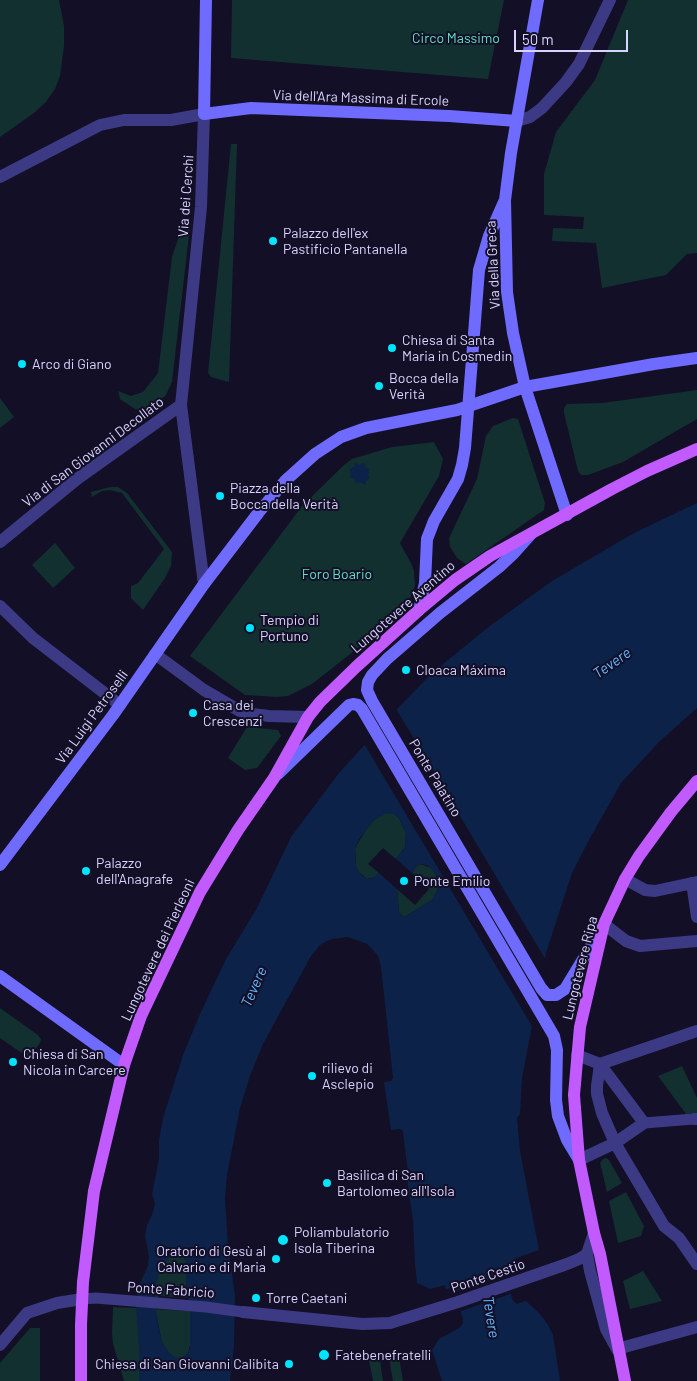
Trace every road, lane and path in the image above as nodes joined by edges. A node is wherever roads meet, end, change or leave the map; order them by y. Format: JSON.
{"nodes":[{"id":1,"x":206,"y":0,"type":"edge"},
{"id":2,"x":538,"y":0,"type":"edge"},
{"id":3,"x":610,"y":0,"type":"edge"},
{"id":4,"x":204,"y":114,"type":"junction"},
{"id":5,"x":517,"y":121,"type":"junction"},
{"id":6,"x":0,"y":177,"type":"edge"},
{"id":7,"x":505,"y":200,"type":"junction"},
{"id":8,"x":697,"y":358,"type":"edge"},
{"id":9,"x":525,"y":387,"type":"junction"},
{"id":10,"x":181,"y":399,"type":"junction"},
{"id":11,"x":468,"y":407,"type":"junction"},
{"id":12,"x":697,"y":449,"type":"edge"},
{"id":13,"x":567,"y":515,"type":"junction"},
{"id":14,"x":531,"y":534,"type":"junction"},
{"id":15,"x":0,"y":542,"type":"edge"},
{"id":16,"x":204,"y":584,"type":"junction"},
{"id":17,"x":0,"y":606,"type":"edge"},
{"id":18,"x":419,"y":610,"type":"junction"},
{"id":19,"x":156,"y":654,"type":"junction"},
{"id":20,"x":120,"y":705,"type":"junction"},
{"id":21,"x":308,"y":717,"type":"junction"},
{"id":22,"x":274,"y":778,"type":"junction"},
{"id":23,"x":697,"y":781,"type":"edge"},
{"id":24,"x":0,"y":865,"type":"edge"},
{"id":25,"x":625,"y":879,"type":"junction"},
{"id":26,"x":695,"y":882,"type":"edge"},
{"id":27,"x":697,"y":917,"type":"edge"},
{"id":28,"x":604,"y":924,"type":"junction"},
{"id":29,"x":697,"y":942,"type":"edge"},
{"id":30,"x":0,"y":976,"type":"edge"},
{"id":31,"x":697,"y":1031,"type":"edge"},
{"id":32,"x":578,"y":1055,"type":"junction"},
{"id":33,"x":600,"y":1064,"type":"junction"},
{"id":34,"x":124,"y":1065,"type":"junction"},
{"id":35,"x":696,"y":1119,"type":"edge"},
{"id":36,"x":644,"y":1123,"type":"junction"},
{"id":37,"x":615,"y":1143,"type":"junction"},
{"id":38,"x":579,"y":1160,"type":"junction"},
{"id":39,"x":594,"y":1233,"type":"junction"},
{"id":40,"x":586,"y":1254,"type":"junction"},
{"id":41,"x":697,"y":1264,"type":"edge"},
{"id":42,"x":82,"y":1299,"type":"junction"},
{"id":43,"x":243,"y":1312,"type":"joint"},
{"id":44,"x":696,"y":1331,"type":"edge"},
{"id":45,"x":0,"y":1346,"type":"edge"},
{"id":46,"x":618,"y":1348,"type":"junction"},
{"id":47,"x":81,"y":1381,"type":"edge"},
{"id":48,"x":625,"y":1381,"type":"edge"}],
"edges":[{"from":1,"to":4,"type":"main road","name":"Via dei Cerchi"},
{"from":2,"to":5,"type":"main road","name":"Via della Greca"},
{"from":3,"to":5,"type":"street"},
{"from":4,"to":5,"type":"main road","name":"Via dell'Ara Massima di Ercole"},
{"from":4,"to":6,"type":"street"},
{"from":4,"to":10,"type":"street","name":"Via dei Cerchi"},
{"from":5,"to":7,"type":"main road","name":"Via della Greca"},
{"from":7,"to":9,"type":"main road","name":"Via della Greca"},
{"from":7,"to":11,"type":"main road","name":"Via della Greca"},
{"from":8,"to":9,"type":"main road"},
{"from":9,"to":11,"type":"main road"},
{"from":9,"to":13,"type":"main road","name":"Via della Greca"},
{"from":10,"to":15,"type":"street","name":"Via di San Giovanni Decollato"},
{"from":10,"to":16,"type":"street"},
{"from":11,"to":16,"type":"main road"},
{"from":11,"to":18,"type":"main road","name":"Via della Greca"},
{"from":12,"to":13,"type":"main road","name":"Lungotevere Aventino"},
{"from":13,"to":14,"type":"main road","name":"Lungotevere Aventino"},
{"from":14,"to":18,"type":"main road","name":"Lungotevere Aventino"},
{"from":14,"to":28,"type":"main road","name":"Ponte Palatino"},
{"from":16,"to":19,"type":"main road","name":"Via Luigi Petroselli"},
{"from":17,"to":20,"type":"street"},
{"from":18,"to":21,"type":"main road","name":"Lungotevere Aventino"},
{"from":19,"to":20,"type":"main road","name":"Via Luigi Petroselli"},
{"from":19,"to":21,"type":"street"},
{"from":20,"to":24,"type":"main road","name":"Via Luigi Petroselli"},
{"from":21,"to":22,"type":"main road","name":"Lungotevere Aventino"},
{"from":22,"to":34,"type":"main road","name":"Lungotevere dei Pierleoni"},
{"from":22,"to":38,"type":"main road","name":"Ponte Palatino"},
{"from":23,"to":25,"type":"main road","name":"Lungotevere Ripa"},
{"from":25,"to":26,"type":"street"},
{"from":25,"to":28,"type":"main road","name":"Lungotevere Ripa"},
{"from":26,"to":27,"type":"street"},
{"from":28,"to":29,"type":"street"},
{"from":28,"to":32,"type":"main road","name":"Lungotevere Ripa"},
{"from":30,"to":34,"type":"main road"},
{"from":31,"to":33,"type":"street"},
{"from":32,"to":33,"type":"street"},
{"from":32,"to":38,"type":"main road","name":"Lungotevere Ripa"},
{"from":33,"to":36,"type":"street"},
{"from":33,"to":37,"type":"street"},
{"from":34,"to":42,"type":"main road","name":"Lungotevere dei Pierleoni"},
{"from":35,"to":36,"type":"street"},
{"from":36,"to":37,"type":"street"},
{"from":37,"to":38,"type":"street"},
{"from":37,"to":41,"type":"street"},
{"from":38,"to":39,"type":"main road","name":"Lungotevere Ripa"},
{"from":39,"to":40,"type":"street"},
{"from":39,"to":46,"type":"main road","name":"Lungotevere Ripa"},
{"from":40,"to":43,"type":"street","name":"Ponte Cestio"},
{"from":40,"to":46,"type":"street"},
{"from":42,"to":43,"type":"street","name":"Ponte Fabricio"},
{"from":42,"to":45,"type":"street"},
{"from":42,"to":47,"type":"main road","name":"Lungotevere dei Pierleoni"},
{"from":44,"to":46,"type":"street"},
{"from":46,"to":48,"type":"main road","name":"Lungotevere Ripa"}]}
